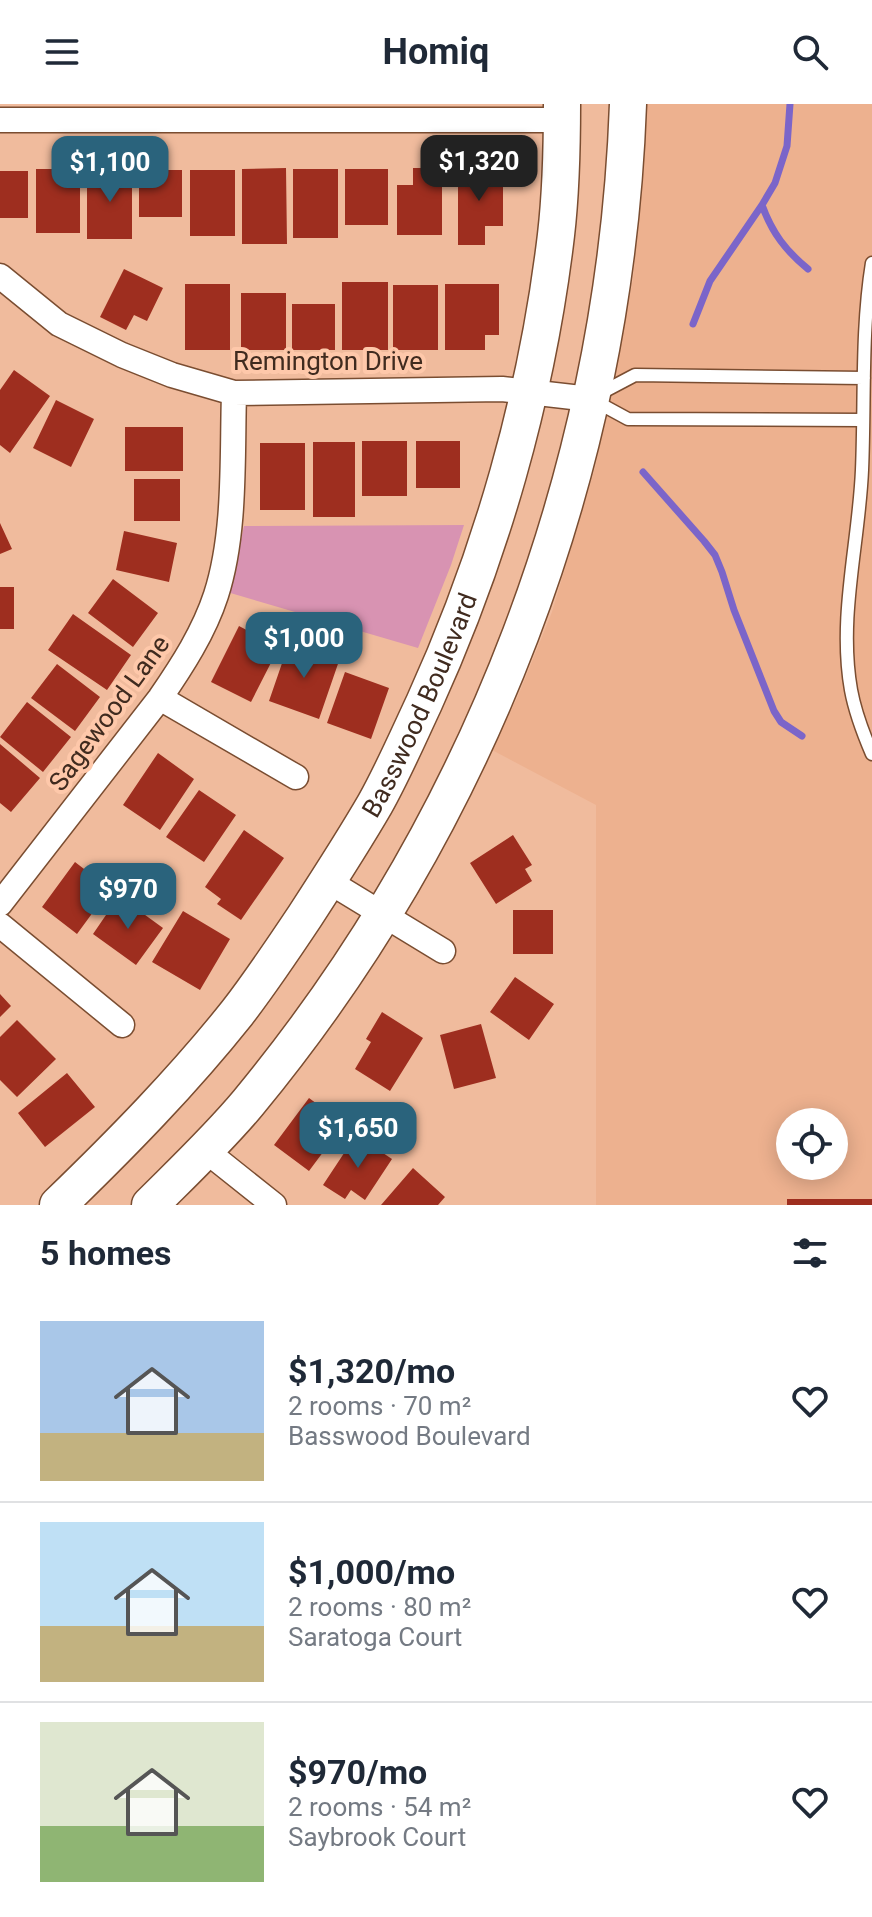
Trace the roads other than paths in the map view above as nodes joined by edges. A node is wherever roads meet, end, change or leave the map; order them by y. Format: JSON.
{"nodes":[{"id":1,"x":628,"y":104,"type":"edge"},
{"id":2,"x":562,"y":112,"type":"edge"},
{"id":3,"x":0,"y":120,"type":"edge"},
{"id":4,"x":872,"y":263,"type":"edge"},
{"id":5,"x":0,"y":276,"type":"edge"},
{"id":6,"x":864,"y":378,"type":"junction"},
{"id":7,"x":529,"y":391,"type":"junction"},
{"id":8,"x":234,"y":393,"type":"junction"},
{"id":9,"x":590,"y":399,"type":"junction"},
{"id":10,"x":863,"y":420,"type":"junction"},
{"id":11,"x":160,"y":698,"type":"junction"},
{"id":12,"x":872,"y":754,"type":"edge"},
{"id":13,"x":296,"y":777,"type":"dead end"},
{"id":14,"x":328,"y":881,"type":"junction"},
{"id":15,"x":0,"y":904,"type":"edge"},
{"id":16,"x":383,"y":914,"type":"junction"},
{"id":17,"x":0,"y":925,"type":"edge"},
{"id":18,"x":443,"y":951,"type":"dead end"},
{"id":19,"x":122,"y":1025,"type":"dead end"},
{"id":20,"x":205,"y":1150,"type":"junction"},
{"id":21,"x":58,"y":1205,"type":"edge"},
{"id":22,"x":150,"y":1205,"type":"edge"},
{"id":23,"x":274,"y":1205,"type":"edge"}],
"edges":[{"from":1,"to":9,"type":"main road"},
{"from":2,"to":3,"type":"street"},
{"from":2,"to":7,"type":"main road","name":"Basswood Boulevard"},
{"from":4,"to":6,"type":"lane"},
{"from":5,"to":8,"type":"street","name":"Remington Drive"},
{"from":6,"to":9,"type":"lane"},
{"from":6,"to":10,"type":"lane"},
{"from":7,"to":8,"type":"street","name":"Remington Drive"},
{"from":7,"to":9,"type":"street","name":"Remington Drive"},
{"from":7,"to":14,"type":"main road","name":"Basswood Boulevard"},
{"from":8,"to":11,"type":"street","name":"Sagewood Lane"},
{"from":9,"to":10,"type":"lane"},
{"from":9,"to":16,"type":"main road"},
{"from":10,"to":12,"type":"lane"},
{"from":11,"to":13,"type":"street"},
{"from":11,"to":15,"type":"street","name":"Sagewood Lane"},
{"from":14,"to":16,"type":"street"},
{"from":14,"to":21,"type":"main road","name":"Basswood Boulevard"},
{"from":16,"to":18,"type":"street"},
{"from":16,"to":20,"type":"main road"},
{"from":17,"to":19,"type":"street"},
{"from":20,"to":22,"type":"main road"},
{"from":20,"to":23,"type":"street"}]}
